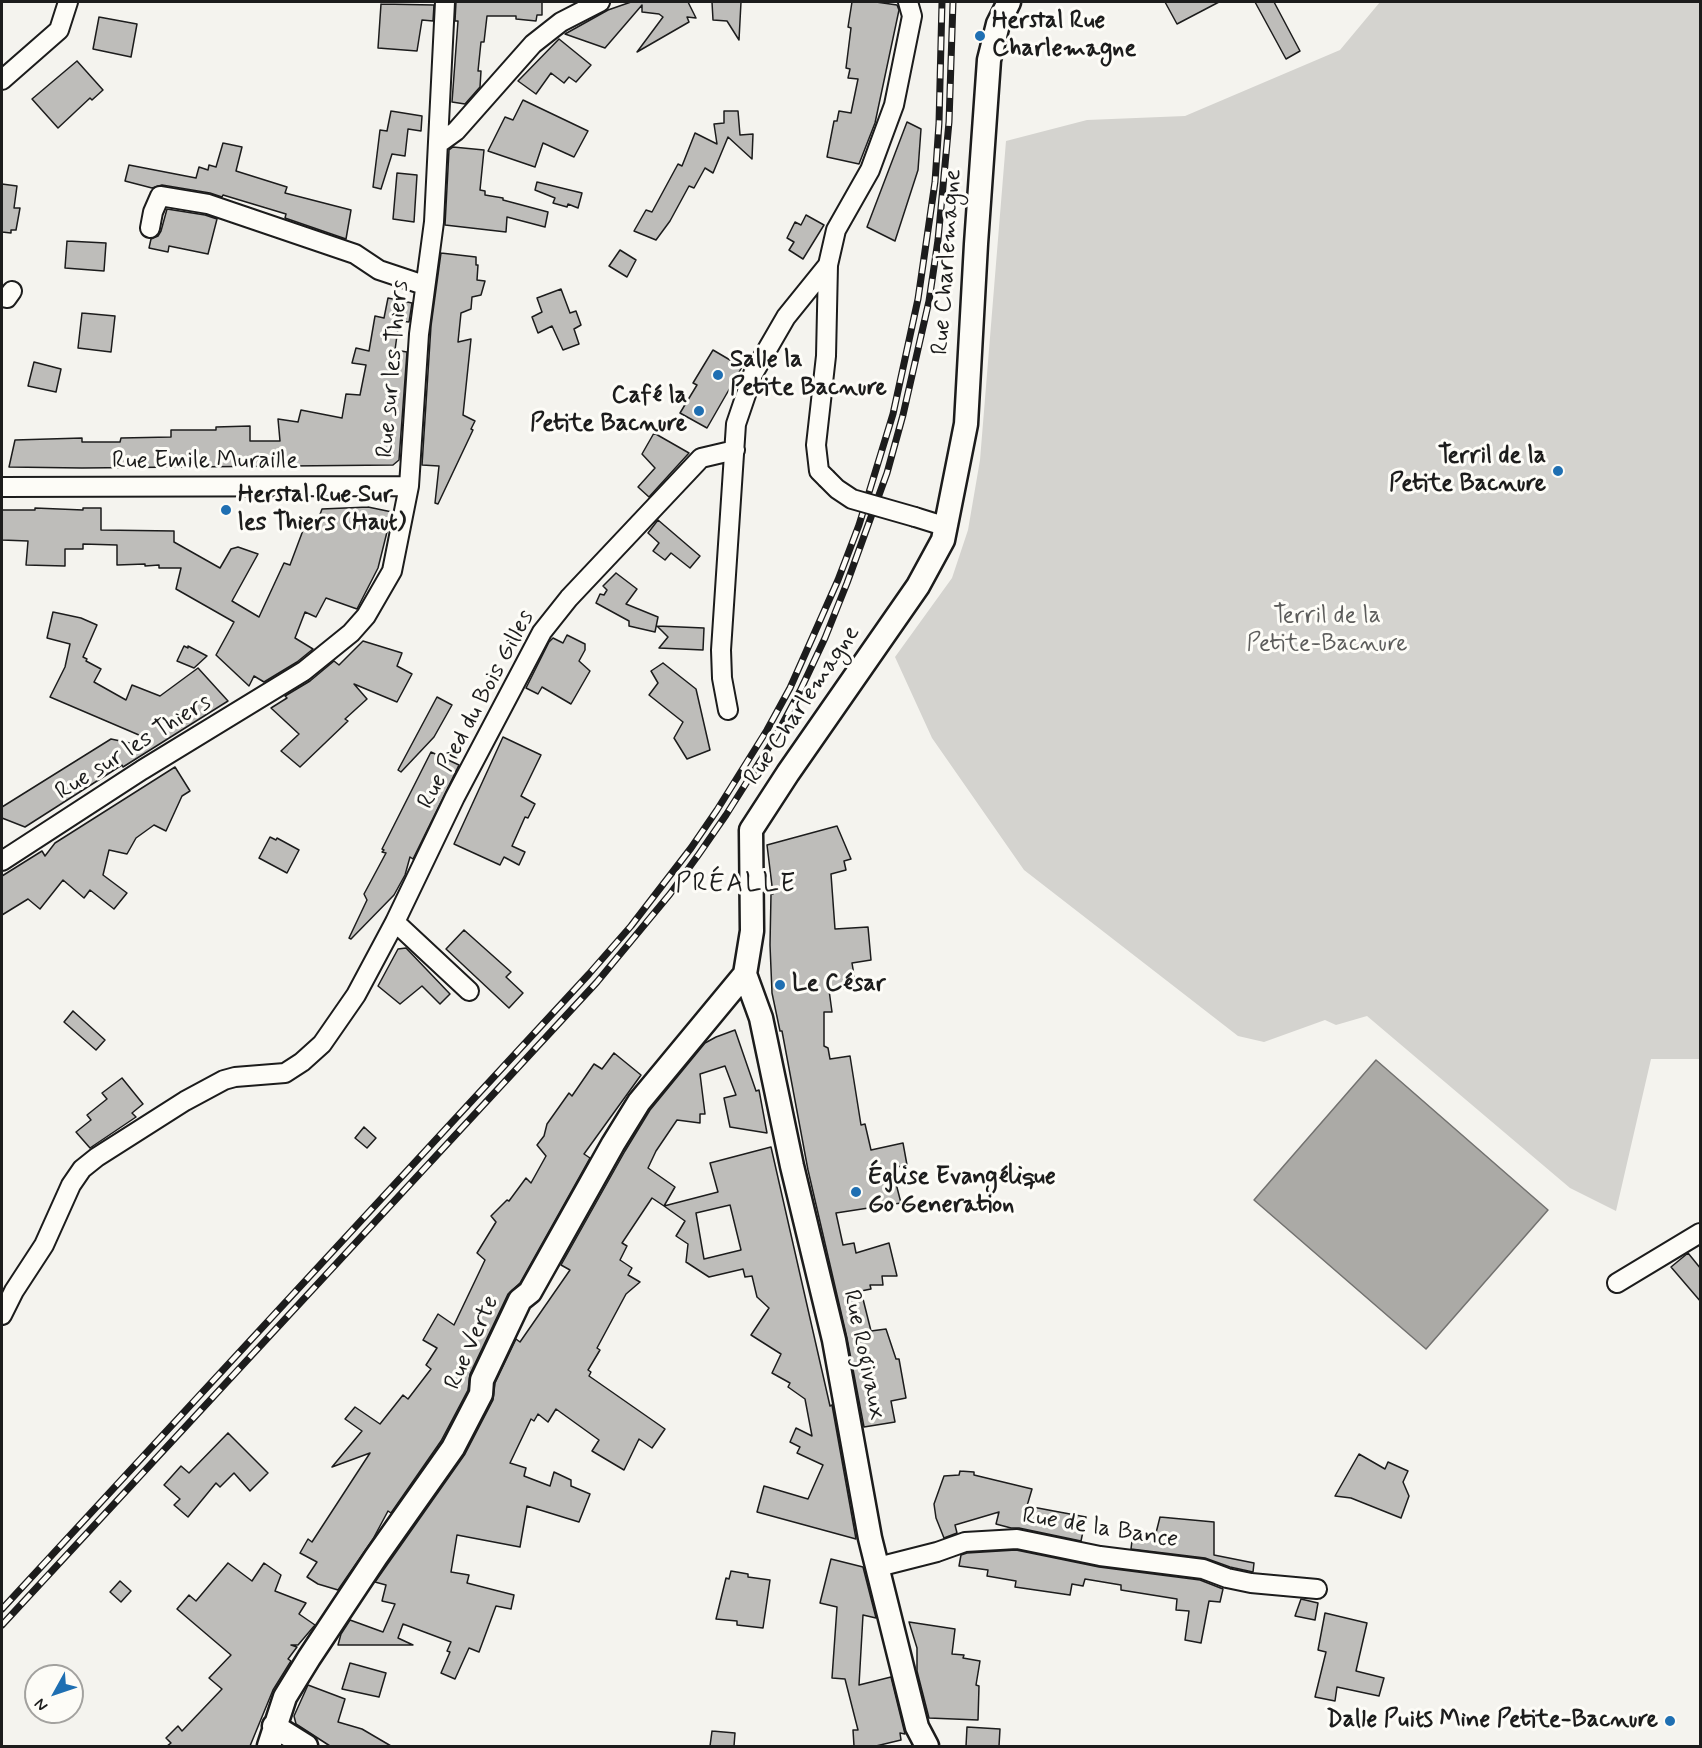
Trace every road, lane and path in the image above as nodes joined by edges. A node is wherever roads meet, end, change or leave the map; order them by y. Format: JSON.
{"nodes":[{"id":1,"x":68,"y":2,"type":"edge"},
{"id":2,"x":445,"y":2,"type":"edge"},
{"id":3,"x":600,"y":2,"type":"edge"},
{"id":4,"x":908,"y":2,"type":"edge"},
{"id":5,"x":1009,"y":2,"type":"edge"},
{"id":6,"x":2,"y":80,"type":"edge"},
{"id":7,"x":438,"y":144,"type":"junction"},
{"id":8,"x":150,"y":228,"type":"dead end"},
{"id":9,"x":828,"y":265,"type":"junction"},
{"id":10,"x":424,"y":285,"type":"junction"},
{"id":11,"x":735,"y":450,"type":"junction"},
{"id":12,"x":409,"y":486,"type":"junction"},
{"id":13,"x":2,"y":487,"type":"edge"},
{"id":14,"x":947,"y":527,"type":"junction"},
{"id":15,"x":728,"y":710,"type":"dead end"},
{"id":16,"x":2,"y":861,"type":"edge"},
{"id":17,"x":395,"y":922,"type":"junction"},
{"id":18,"x":745,"y":974,"type":"junction"},
{"id":19,"x":469,"y":991,"type":"dead end"},
{"id":20,"x":720,"y":1006,"type":"junction"},
{"id":21,"x":758,"y":1006,"type":"junction"},
{"id":22,"x":1701,"y":1233,"type":"edge"},
{"id":23,"x":1617,"y":1283,"type":"dead end"},
{"id":24,"x":2,"y":1315,"type":"edge"},
{"id":25,"x":878,"y":1567,"type":"junction"},
{"id":26,"x":1317,"y":1588,"type":"dead end"},
{"id":27,"x":272,"y":1736,"type":"edge"},
{"id":28,"x":306,"y":1746,"type":"edge"},
{"id":29,"x":927,"y":1746,"type":"edge"}],
"edges":[{"from":1,"to":6,"type":"street"},
{"from":2,"to":7,"type":"street","name":"Rue sur les Thiers"},
{"from":3,"to":7,"type":"street"},
{"from":4,"to":9,"type":"street"},
{"from":5,"to":14,"type":"street","name":"Rue Charlemagne"},
{"from":7,"to":10,"type":"street","name":"Rue sur les Thiers"},
{"from":8,"to":10,"type":"street"},
{"from":9,"to":11,"type":"street"},
{"from":9,"to":14,"type":"street","bridge":true},
{"from":10,"to":12,"type":"street","name":"Rue sur les Thiers"},
{"from":11,"to":15,"type":"street"},
{"from":11,"to":17,"type":"street","name":"Rue Pied du Bois Gilles"},
{"from":12,"to":13,"type":"street","name":"Rue Emile Muraille"},
{"from":12,"to":16,"type":"street","name":"Rue sur les Thiers"},
{"from":14,"to":18,"type":"street","name":"Rue Charlemagne"},
{"from":17,"to":19,"type":"street"},
{"from":17,"to":24,"type":"street","name":"Rue Pied du Bois Gilles"},
{"from":18,"to":20,"type":"street","name":"Rue Verte"},
{"from":18,"to":21,"type":"street","name":"Rue Rogivaux"},
{"from":20,"to":21,"type":"street"},
{"from":20,"to":27,"type":"street","name":"Rue Verte"},
{"from":21,"to":25,"type":"street","name":"Rue Rogivaux"},
{"from":22,"to":23,"type":"street"},
{"from":25,"to":26,"type":"street","name":"Rue de la Bance"},
{"from":25,"to":29,"type":"street","name":"Rue Rogivaux"},
{"from":27,"to":28,"type":"street"}]}
